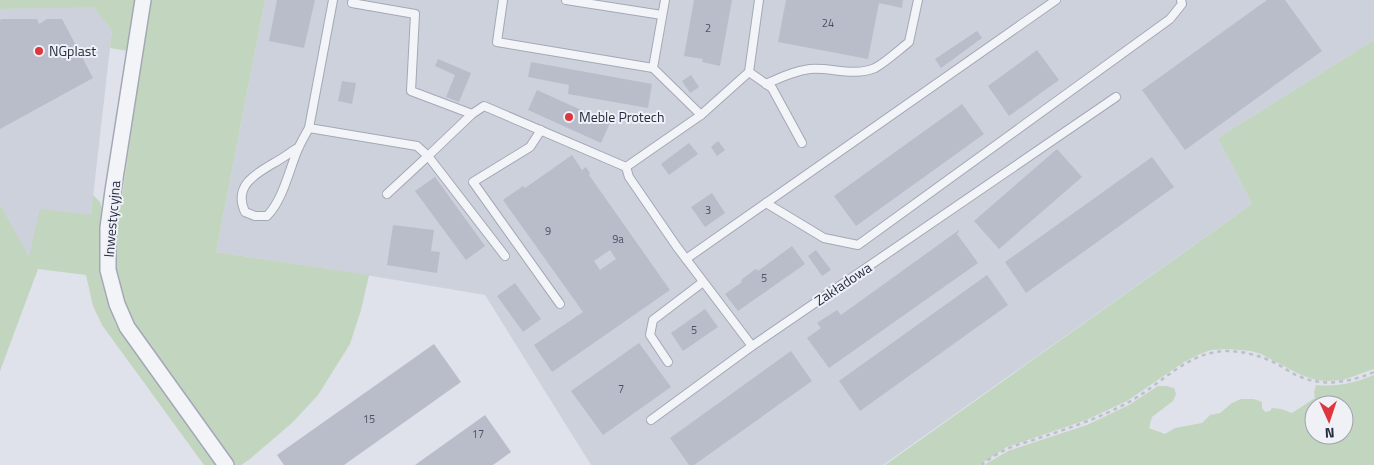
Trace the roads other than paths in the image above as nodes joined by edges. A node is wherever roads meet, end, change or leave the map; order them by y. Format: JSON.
{"nodes":[{"id":1,"x":143,"y":0,"type":"edge"},
{"id":2,"x":333,"y":0,"type":"edge"},
{"id":3,"x":353,"y":0,"type":"edge"},
{"id":4,"x":503,"y":0,"type":"edge"},
{"id":5,"x":566,"y":0,"type":"edge"},
{"id":6,"x":664,"y":0,"type":"edge"},
{"id":7,"x":759,"y":0,"type":"edge"},
{"id":8,"x":918,"y":0,"type":"edge"},
{"id":9,"x":1056,"y":0,"type":"edge"},
{"id":10,"x":1181,"y":0,"type":"edge"},
{"id":11,"x":662,"y":15,"type":"junction"},
{"id":12,"x":653,"y":68,"type":"junction"},
{"id":13,"x":749,"y":72,"type":"junction"},
{"id":14,"x":766,"y":84,"type":"junction"},
{"id":15,"x":1116,"y":97,"type":"dead end"},
{"id":16,"x":472,"y":114,"type":"junction"},
{"id":17,"x":701,"y":115,"type":"junction"},
{"id":18,"x":309,"y":128,"type":"junction"},
{"id":19,"x":541,"y":130,"type":"junction"},
{"id":20,"x":802,"y":143,"type":"dead end"},
{"id":21,"x":299,"y":147,"type":"junction"},
{"id":22,"x":428,"y":156,"type":"junction"},
{"id":23,"x":626,"y":167,"type":"junction"},
{"id":24,"x":387,"y":194,"type":"dead end"},
{"id":25,"x":766,"y":203,"type":"junction"},
{"id":26,"x":505,"y":256,"type":"dead end"},
{"id":27,"x":686,"y":259,"type":"junction"},
{"id":28,"x":703,"y":282,"type":"junction"},
{"id":29,"x":560,"y":304,"type":"dead end"},
{"id":30,"x":752,"y":346,"type":"junction"},
{"id":31,"x":668,"y":362,"type":"dead end"},
{"id":32,"x":651,"y":420,"type":"dead end"},
{"id":33,"x":226,"y":465,"type":"edge"}],
"edges":[{"from":1,"to":33,"type":"street","name":"Inwestycyjna"},
{"from":2,"to":18,"type":"lane"},
{"from":3,"to":16,"type":"lane"},
{"from":4,"to":12,"type":"lane"},
{"from":5,"to":11,"type":"lane"},
{"from":6,"to":11,"type":"lane"},
{"from":7,"to":13,"type":"lane"},
{"from":8,"to":14,"type":"lane"},
{"from":9,"to":25,"type":"lane"},
{"from":10,"to":25,"type":"lane"},
{"from":11,"to":12,"type":"lane"},
{"from":12,"to":17,"type":"lane"},
{"from":13,"to":14,"type":"lane"},
{"from":13,"to":17,"type":"lane"},
{"from":14,"to":20,"type":"lane"},
{"from":15,"to":30,"type":"lane","name":"Zakładowa"},
{"from":16,"to":19,"type":"lane"},
{"from":16,"to":22,"type":"lane"},
{"from":17,"to":23,"type":"lane"},
{"from":18,"to":21,"type":"lane"},
{"from":18,"to":22,"type":"lane"},
{"from":19,"to":23,"type":"lane"},
{"from":19,"to":29,"type":"lane"},
{"from":21,"to":21,"type":"lane"},
{"from":22,"to":24,"type":"lane"},
{"from":22,"to":26,"type":"lane"},
{"from":23,"to":27,"type":"lane"},
{"from":25,"to":27,"type":"lane"},
{"from":27,"to":28,"type":"lane"},
{"from":28,"to":30,"type":"lane"},
{"from":28,"to":31,"type":"lane"},
{"from":30,"to":32,"type":"lane","name":"Zakładowa"}]}
